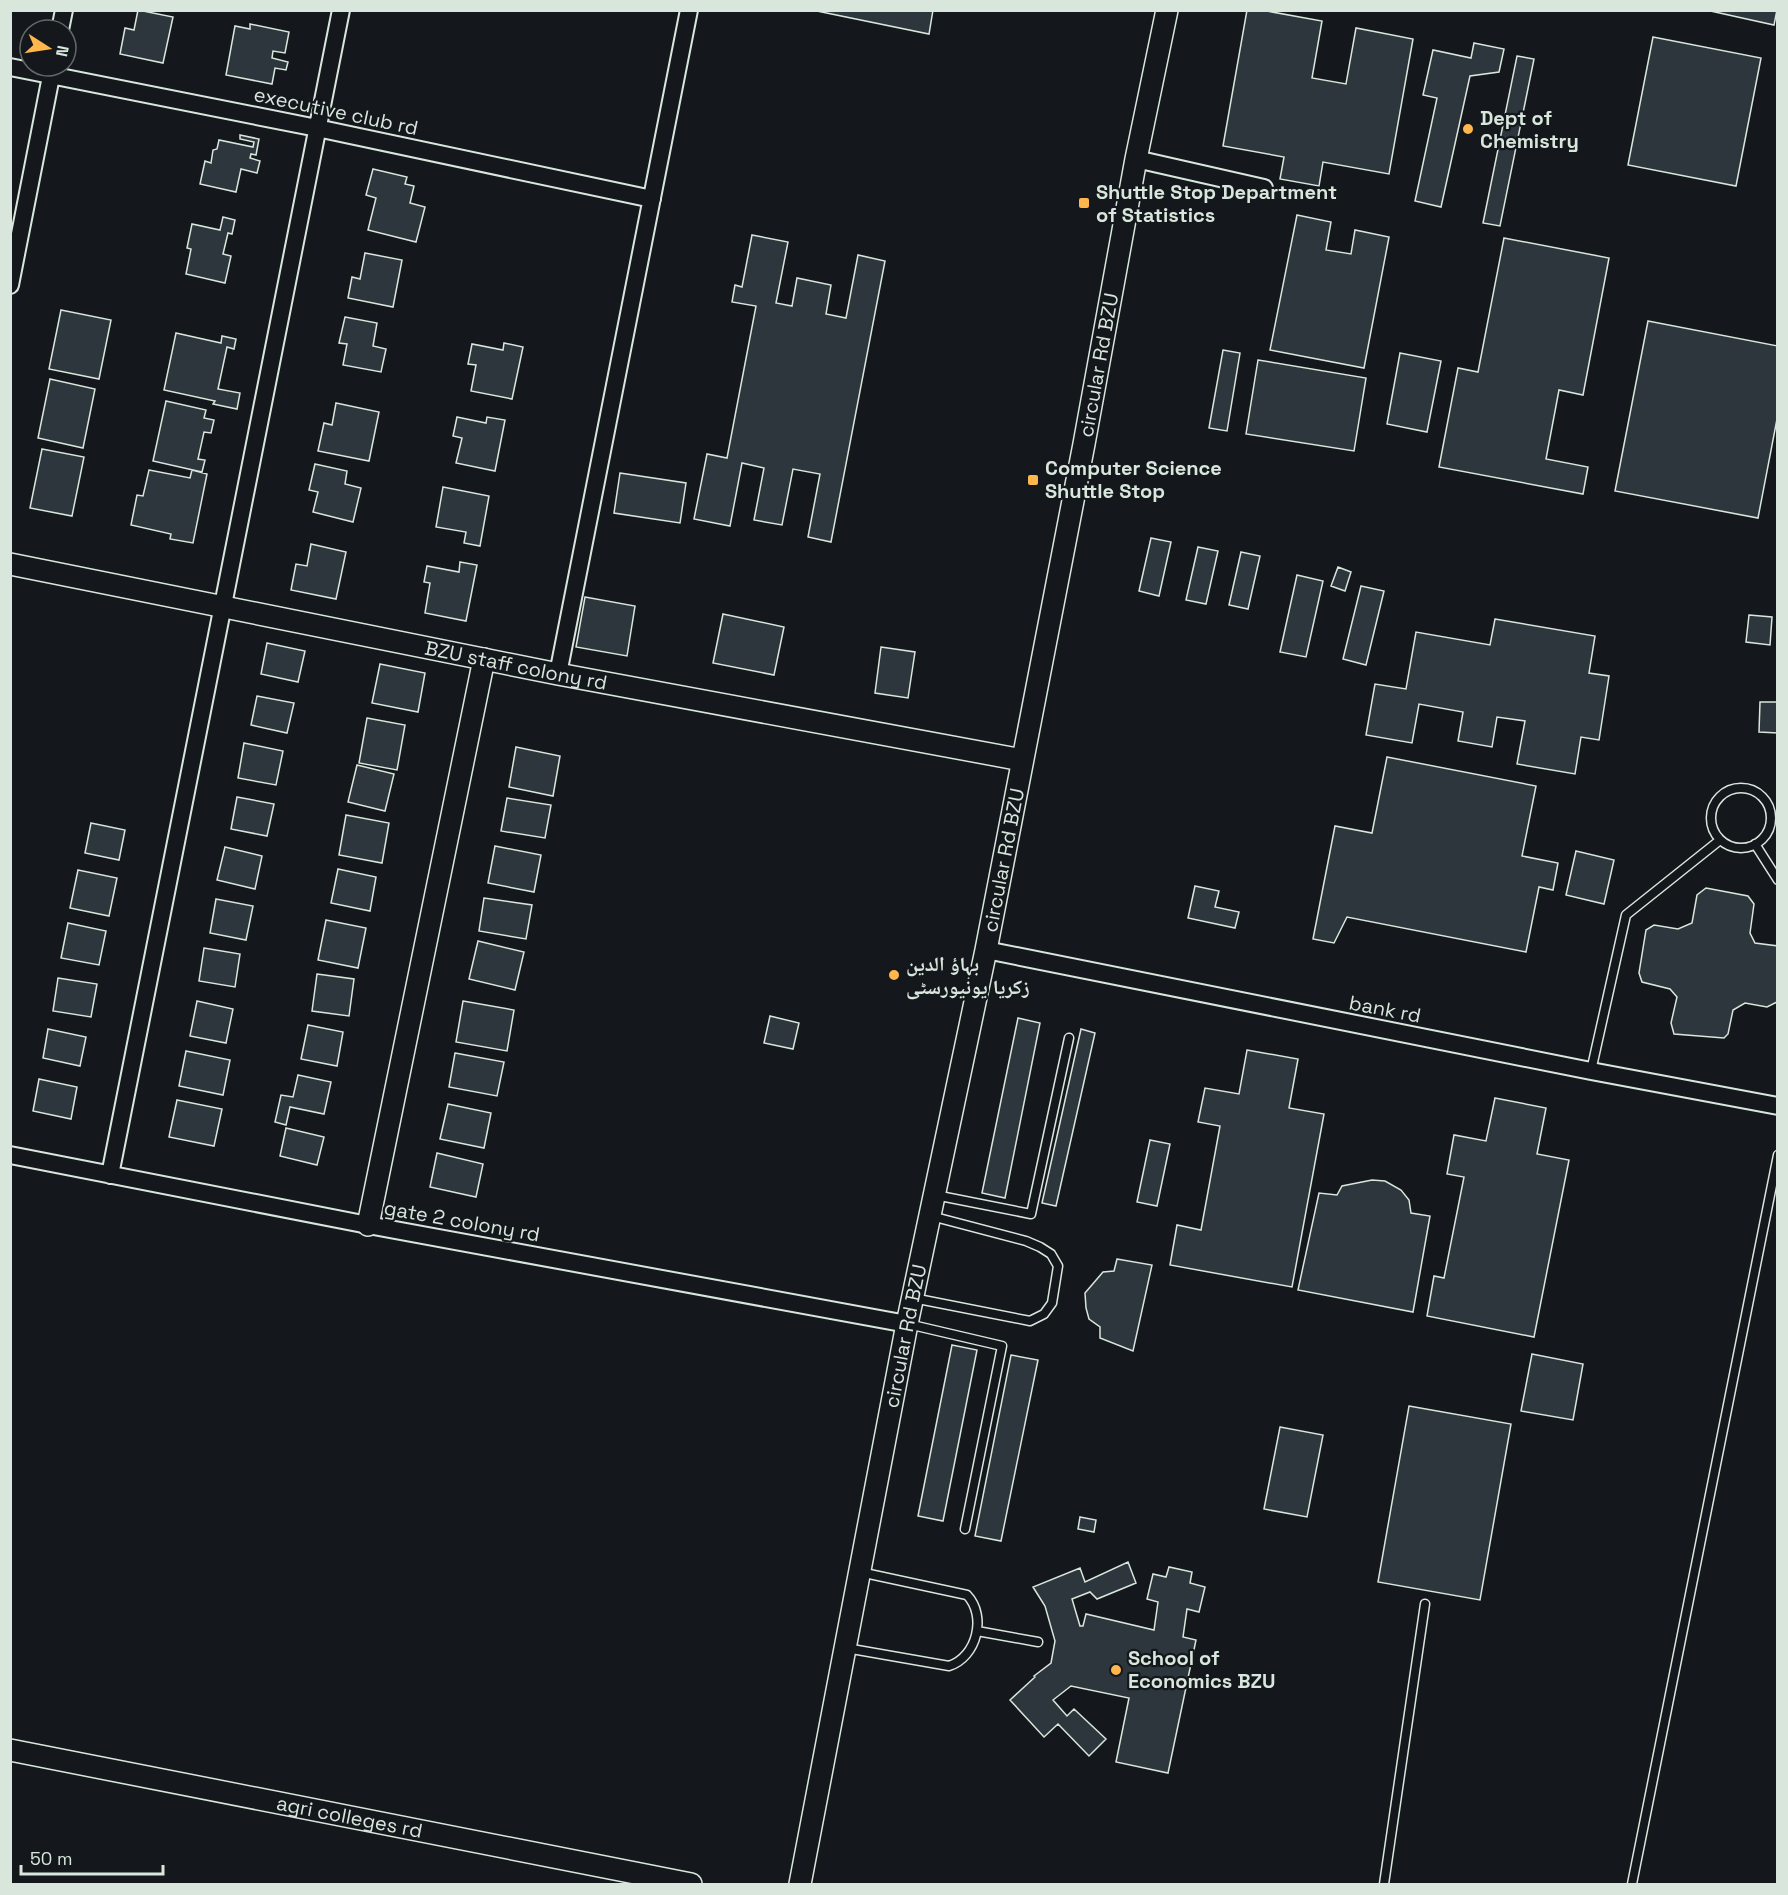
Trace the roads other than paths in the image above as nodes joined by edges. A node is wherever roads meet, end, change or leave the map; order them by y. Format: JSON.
{"nodes":[{"id":1,"x":341,"y":10,"type":"edge"},
{"id":2,"x":689,"y":10,"type":"edge"},
{"id":3,"x":1167,"y":10,"type":"edge"},
{"id":4,"x":78,"y":76,"type":"edge"},
{"id":5,"x":50,"y":78,"type":"edge"},
{"id":6,"x":317,"y":128,"type":"junction"},
{"id":7,"x":1136,"y":159,"type":"junction"},
{"id":8,"x":1264,"y":188,"type":"dead end"},
{"id":9,"x":652,"y":199,"type":"junction"},
{"id":10,"x":10,"y":285,"type":"edge"},
{"id":11,"x":10,"y":564,"type":"edge"},
{"id":12,"x":222,"y":607,"type":"junction"},
{"id":13,"x":484,"y":659,"type":"junction"},
{"id":14,"x":558,"y":674,"type":"junction"},
{"id":15,"x":1022,"y":760,"type":"junction"},
{"id":16,"x":1720,"y":840,"type":"junction"},
{"id":17,"x":1755,"y":844,"type":"junction"},
{"id":18,"x":1778,"y":880,"type":"edge"},
{"id":19,"x":986,"y":950,"type":"junction"},
{"id":20,"x":1069,"y":1038,"type":"dead end"},
{"id":21,"x":1591,"y":1071,"type":"junction"},
{"id":22,"x":1778,"y":1107,"type":"edge"},
{"id":23,"x":10,"y":1155,"type":"edge"},
{"id":24,"x":1778,"y":1155,"type":"edge"},
{"id":25,"x":110,"y":1175,"type":"junction"},
{"id":26,"x":934,"y":1194,"type":"junction"},
{"id":27,"x":930,"y":1215,"type":"junction"},
{"id":28,"x":368,"y":1225,"type":"junction"},
{"id":29,"x":912,"y":1298,"type":"junction"},
{"id":30,"x":907,"y":1324,"type":"junction"},
{"id":31,"x":965,"y":1529,"type":"dead end"},
{"id":32,"x":860,"y":1572,"type":"junction"},
{"id":33,"x":1425,"y":1604,"type":"dead end"},
{"id":34,"x":977,"y":1630,"type":"junction"},
{"id":35,"x":1038,"y":1642,"type":"dead end"},
{"id":36,"x":845,"y":1647,"type":"junction"},
{"id":37,"x":10,"y":1750,"type":"edge"},
{"id":38,"x":691,"y":1884,"type":"edge"},
{"id":39,"x":800,"y":1884,"type":"edge"},
{"id":40,"x":1384,"y":1884,"type":"edge"},
{"id":41,"x":1632,"y":1884,"type":"edge"}],
"edges":[{"from":1,"to":6,"type":"street"},
{"from":2,"to":9,"type":"street"},
{"from":3,"to":7,"type":"street","name":"circular Rd BZU"},
{"from":4,"to":6,"type":"street","name":"executive club rd"},
{"from":5,"to":10,"type":"street"},
{"from":6,"to":9,"type":"street","name":"executive club rd"},
{"from":6,"to":12,"type":"street"},
{"from":7,"to":8,"type":"street"},
{"from":7,"to":15,"type":"street","name":"circular Rd BZU"},
{"from":9,"to":14,"type":"street"},
{"from":11,"to":12,"type":"street","name":"BZU staff colony rd"},
{"from":12,"to":13,"type":"street","name":"BZU staff colony rd"},
{"from":12,"to":25,"type":"street"},
{"from":13,"to":14,"type":"street","name":"BZU staff colony rd"},
{"from":13,"to":28,"type":"street"},
{"from":14,"to":15,"type":"street","name":"BZU staff colony rd"},
{"from":15,"to":19,"type":"street","name":"circular Rd BZU"},
{"from":16,"to":17,"type":"lane"},
{"from":16,"to":17,"type":"lane"},
{"from":16,"to":21,"type":"lane"},
{"from":17,"to":18,"type":"lane"},
{"from":19,"to":21,"type":"street","name":"bank rd"},
{"from":19,"to":26,"type":"street","name":"circular Rd BZU"},
{"from":20,"to":26,"type":"lane"},
{"from":21,"to":22,"type":"street","name":"bank rd"},
{"from":23,"to":25,"type":"street","name":"gate 2 colony rd"},
{"from":24,"to":41,"type":"lane"},
{"from":25,"to":28,"type":"street","name":"gate 2 colony rd"},
{"from":26,"to":27,"type":"street","name":"circular Rd BZU"},
{"from":27,"to":29,"type":"street","name":"circular Rd BZU"},
{"from":27,"to":29,"type":"lane"},
{"from":28,"to":30,"type":"street","name":"gate 2 colony rd"},
{"from":29,"to":30,"type":"street","name":"circular Rd BZU"},
{"from":30,"to":31,"type":"lane"},
{"from":30,"to":32,"type":"street","name":"circular Rd BZU"},
{"from":32,"to":34,"type":"lane"},
{"from":32,"to":36,"type":"street","name":"circular Rd BZU"},
{"from":33,"to":40,"type":"lane"},
{"from":34,"to":35,"type":"lane"},
{"from":34,"to":36,"type":"lane"},
{"from":36,"to":39,"type":"street","name":"circular Rd BZU"},
{"from":37,"to":38,"type":"street","name":"agri colleges rd"}]}
